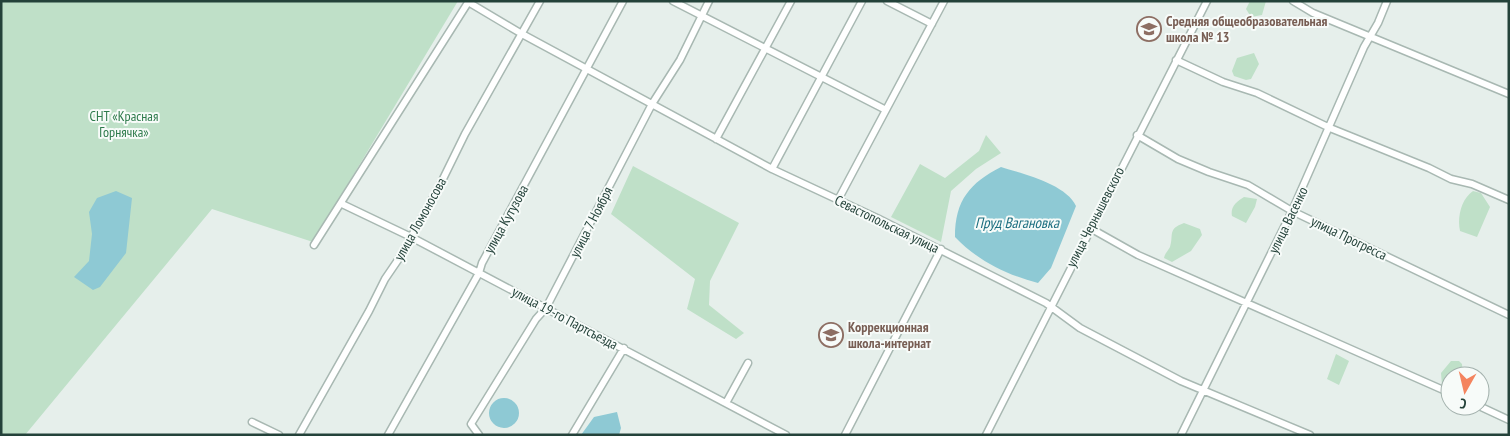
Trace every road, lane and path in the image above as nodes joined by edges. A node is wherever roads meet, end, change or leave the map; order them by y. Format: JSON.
{"nodes":[{"id":1,"x":540,"y":1,"type":"edge"},
{"id":2,"x":623,"y":1,"type":"edge"},
{"id":3,"x":673,"y":1,"type":"edge"},
{"id":4,"x":709,"y":1,"type":"edge"},
{"id":5,"x":791,"y":1,"type":"edge"},
{"id":6,"x":862,"y":1,"type":"edge"},
{"id":7,"x":887,"y":1,"type":"edge"},
{"id":8,"x":944,"y":1,"type":"edge"},
{"id":9,"x":1207,"y":1,"type":"edge"},
{"id":10,"x":1293,"y":1,"type":"edge"},
{"id":11,"x":1386,"y":1,"type":"edge"},
{"id":12,"x":468,"y":2,"type":"edge"},
{"id":13,"x":1301,"y":3,"type":"edge"},
{"id":14,"x":701,"y":15,"type":"junction"},
{"id":15,"x":932,"y":24,"type":"junction"},
{"id":16,"x":522,"y":34,"type":"junction"},
{"id":17,"x":1370,"y":35,"type":"junction"},
{"id":18,"x":765,"y":48,"type":"junction"},
{"id":19,"x":1176,"y":60,"type":"junction"},
{"id":20,"x":588,"y":68,"type":"junction"},
{"id":21,"x":822,"y":77,"type":"junction"},
{"id":22,"x":1509,"y":94,"type":"edge"},
{"id":23,"x":652,"y":104,"type":"junction"},
{"id":24,"x":886,"y":110,"type":"junction"},
{"id":25,"x":1330,"y":128,"type":"junction"},
{"id":26,"x":1137,"y":136,"type":"junction"},
{"id":27,"x":716,"y":139,"type":"junction"},
{"id":28,"x":772,"y":169,"type":"junction"},
{"id":29,"x":838,"y":200,"type":"junction"},
{"id":30,"x":1509,"y":200,"type":"edge"},
{"id":31,"x":342,"y":204,"type":"junction"},
{"id":32,"x":1292,"y":211,"type":"junction"},
{"id":33,"x":1090,"y":228,"type":"junction"},
{"id":34,"x":411,"y":237,"type":"junction"},
{"id":35,"x":314,"y":245,"type":"dead end"},
{"id":36,"x":941,"y":249,"type":"junction"},
{"id":37,"x":479,"y":273,"type":"junction"},
{"id":38,"x":1247,"y":302,"type":"junction"},
{"id":39,"x":1050,"y":306,"type":"junction"},
{"id":40,"x":546,"y":308,"type":"junction"},
{"id":41,"x":1509,"y":315,"type":"edge"},
{"id":42,"x":624,"y":348,"type":"junction"},
{"id":43,"x":748,"y":363,"type":"dead end"},
{"id":44,"x":1440,"y":389,"type":"edge"},
{"id":45,"x":1204,"y":392,"type":"junction"},
{"id":46,"x":726,"y":403,"type":"junction"},
{"id":47,"x":1490,"y":411,"type":"edge"},
{"id":48,"x":1509,"y":420,"type":"edge"},
{"id":49,"x":252,"y":422,"type":"dead end"},
{"id":50,"x":279,"y":435,"type":"edge"},
{"id":51,"x":299,"y":435,"type":"edge"},
{"id":52,"x":388,"y":435,"type":"edge"},
{"id":53,"x":480,"y":435,"type":"edge"},
{"id":54,"x":572,"y":435,"type":"edge"},
{"id":55,"x":786,"y":435,"type":"edge"},
{"id":56,"x":845,"y":435,"type":"edge"},
{"id":57,"x":986,"y":435,"type":"edge"},
{"id":58,"x":1181,"y":435,"type":"edge"},
{"id":59,"x":1310,"y":435,"type":"edge"}],
"edges":[{"from":1,"to":16,"type":"street","name":"улица Ломоносова"},
{"from":2,"to":20,"type":"street","name":"улица Кутузова"},
{"from":3,"to":14,"type":"street"},
{"from":4,"to":14,"type":"street","name":"улица 7 Ноября"},
{"from":5,"to":18,"type":"street"},
{"from":6,"to":21,"type":"street"},
{"from":7,"to":15,"type":"street"},
{"from":8,"to":15,"type":"street"},
{"from":9,"to":19,"type":"street","name":"улица Чернышевского"},
{"from":10,"to":13,"type":"street"},
{"from":11,"to":17,"type":"street","name":"улица Васенко"},
{"from":12,"to":16,"type":"street","name":"Севастопольская улица"},
{"from":12,"to":31,"type":"street"},
{"from":13,"to":17,"type":"street"},
{"from":14,"to":18,"type":"street"},
{"from":14,"to":23,"type":"street","name":"улица 7 Ноября"},
{"from":15,"to":24,"type":"street"},
{"from":16,"to":20,"type":"street","name":"Севастопольская улица"},
{"from":16,"to":34,"type":"street","name":"улица Ломоносова"},
{"from":17,"to":22,"type":"street"},
{"from":17,"to":25,"type":"street","name":"улица Васенко"},
{"from":18,"to":21,"type":"street"},
{"from":18,"to":27,"type":"street"},
{"from":19,"to":25,"type":"street"},
{"from":19,"to":26,"type":"street","name":"улица Чернышевского"},
{"from":20,"to":23,"type":"street","name":"Севастопольская улица"},
{"from":20,"to":37,"type":"street","name":"улица Кутузова"},
{"from":21,"to":24,"type":"street"},
{"from":21,"to":28,"type":"street"},
{"from":23,"to":27,"type":"street","name":"Севастопольская улица"},
{"from":23,"to":40,"type":"street","name":"улица 7 Ноября"},
{"from":24,"to":29,"type":"street"},
{"from":25,"to":30,"type":"street"},
{"from":25,"to":32,"type":"street","name":"улица Васенко"},
{"from":26,"to":32,"type":"street","name":"улица Прогресса"},
{"from":26,"to":33,"type":"street","name":"улица Чернышевского"},
{"from":27,"to":28,"type":"street","name":"Севастопольская улица"},
{"from":28,"to":29,"type":"street","name":"Севастопольская улица"},
{"from":29,"to":36,"type":"street","name":"Севастопольская улица"},
{"from":31,"to":34,"type":"street","name":"улица 19-го Партсъезда"},
{"from":31,"to":35,"type":"street"},
{"from":32,"to":38,"type":"street","name":"улица Васенко"},
{"from":32,"to":41,"type":"street","name":"улица Прогресса"},
{"from":33,"to":38,"type":"street"},
{"from":33,"to":39,"type":"street","name":"улица Чернышевского"},
{"from":34,"to":37,"type":"street","name":"улица 19-го Партсъезда"},
{"from":34,"to":51,"type":"street","name":"улица Ломоносова"},
{"from":36,"to":39,"type":"street","name":"Севастопольская улица"},
{"from":36,"to":56,"type":"street"},
{"from":37,"to":40,"type":"street","name":"улица 19-го Партсъезда"},
{"from":37,"to":52,"type":"street","name":"улица Кутузова"},
{"from":38,"to":44,"type":"street"},
{"from":38,"to":45,"type":"street","name":"улица Васенко"},
{"from":39,"to":45,"type":"street","name":"Севастопольская улица"},
{"from":39,"to":57,"type":"street","name":"улица Чернышевского"},
{"from":40,"to":42,"type":"street","name":"улица 19-го Партсъезда"},
{"from":40,"to":53,"type":"street","name":"улица 7 Ноября"},
{"from":42,"to":46,"type":"street","name":"улица 19-го Партсъезда"},
{"from":42,"to":54,"type":"street"},
{"from":43,"to":46,"type":"street"},
{"from":45,"to":58,"type":"street","name":"улица Васенко"},
{"from":45,"to":59,"type":"street","name":"Севастопольская улица"},
{"from":46,"to":55,"type":"street","name":"улица 19-го Партсъезда"},
{"from":47,"to":48,"type":"street"},
{"from":49,"to":50,"type":"street"}]}
